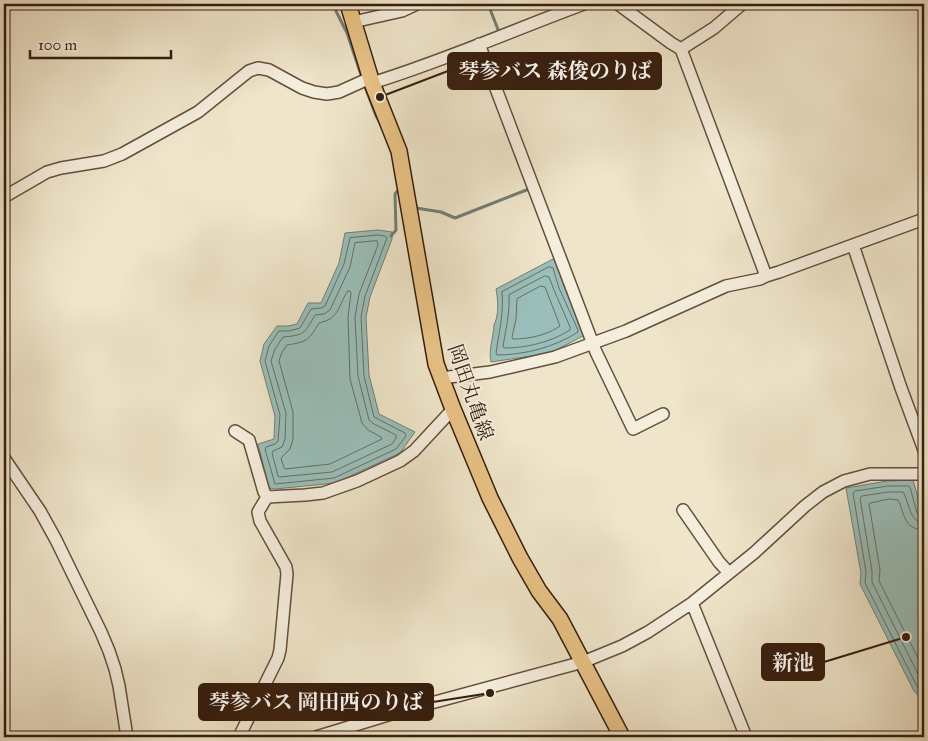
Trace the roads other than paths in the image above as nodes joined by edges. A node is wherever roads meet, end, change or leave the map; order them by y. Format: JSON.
{"nodes":[{"id":1,"x":348,"y":4,"type":"edge"},
{"id":2,"x":417,"y":4,"type":"edge"},
{"id":3,"x":584,"y":4,"type":"edge"},
{"id":4,"x":618,"y":4,"type":"edge"},
{"id":5,"x":742,"y":4,"type":"edge"},
{"id":6,"x":353,"y":22,"type":"junction"},
{"id":7,"x":479,"y":44,"type":"junction"},
{"id":8,"x":681,"y":49,"type":"junction"},
{"id":9,"x":367,"y":81,"type":"junction"},
{"id":10,"x":4,"y":197,"type":"edge"},
{"id":11,"x":924,"y":219,"type":"edge"},
{"id":12,"x":853,"y":245,"type":"junction"},
{"id":13,"x":766,"y":276,"type":"junction"},
{"id":14,"x":593,"y":342,"type":"junction"},
{"id":15,"x":441,"y":378,"type":"junction"},
{"id":16,"x":453,"y":409,"type":"junction"},
{"id":17,"x":663,"y":414,"type":"dead end"},
{"id":18,"x":235,"y":431,"type":"dead end"},
{"id":19,"x":924,"y":450,"type":"edge"},
{"id":20,"x":4,"y":458,"type":"edge"},
{"id":21,"x":7,"y":470,"type":"edge"},
{"id":22,"x":924,"y":474,"type":"edge"},
{"id":23,"x":267,"y":497,"type":"junction"},
{"id":24,"x":683,"y":510,"type":"dead end"},
{"id":25,"x":729,"y":573,"type":"junction"},
{"id":26,"x":692,"y":604,"type":"junction"},
{"id":27,"x":583,"y":662,"type":"junction"},
{"id":28,"x":323,"y":736,"type":"edge"},
{"id":29,"x":127,"y":737,"type":"edge"},
{"id":30,"x":239,"y":737,"type":"edge"},
{"id":31,"x":622,"y":737,"type":"edge"},
{"id":32,"x":746,"y":737,"type":"edge"}],
"edges":[{"from":1,"to":6,"type":"main road","name":"岡田丸亀線"},
{"from":2,"to":6,"type":"street"},
{"from":3,"to":7,"type":"street"},
{"from":4,"to":8,"type":"street"},
{"from":5,"to":8,"type":"street"},
{"from":6,"to":9,"type":"main road","name":"岡田丸亀線"},
{"from":7,"to":9,"type":"street"},
{"from":7,"to":14,"type":"street"},
{"from":8,"to":13,"type":"street"},
{"from":9,"to":10,"type":"street"},
{"from":9,"to":15,"type":"main road","name":"岡田丸亀線"},
{"from":11,"to":12,"type":"street"},
{"from":12,"to":13,"type":"street"},
{"from":12,"to":19,"type":"street"},
{"from":13,"to":14,"type":"street"},
{"from":14,"to":15,"type":"street"},
{"from":14,"to":17,"type":"street"},
{"from":15,"to":16,"type":"main road","name":"岡田丸亀線"},
{"from":16,"to":23,"type":"street"},
{"from":16,"to":27,"type":"main road","name":"岡田丸亀線"},
{"from":18,"to":23,"type":"street"},
{"from":20,"to":21,"type":"street"},
{"from":21,"to":29,"type":"street"},
{"from":22,"to":25,"type":"street"},
{"from":23,"to":30,"type":"street"},
{"from":24,"to":25,"type":"street"},
{"from":25,"to":26,"type":"street"},
{"from":26,"to":27,"type":"street"},
{"from":26,"to":32,"type":"street"},
{"from":27,"to":28,"type":"street"},
{"from":27,"to":31,"type":"main road","name":"岡田丸亀線"}]}
